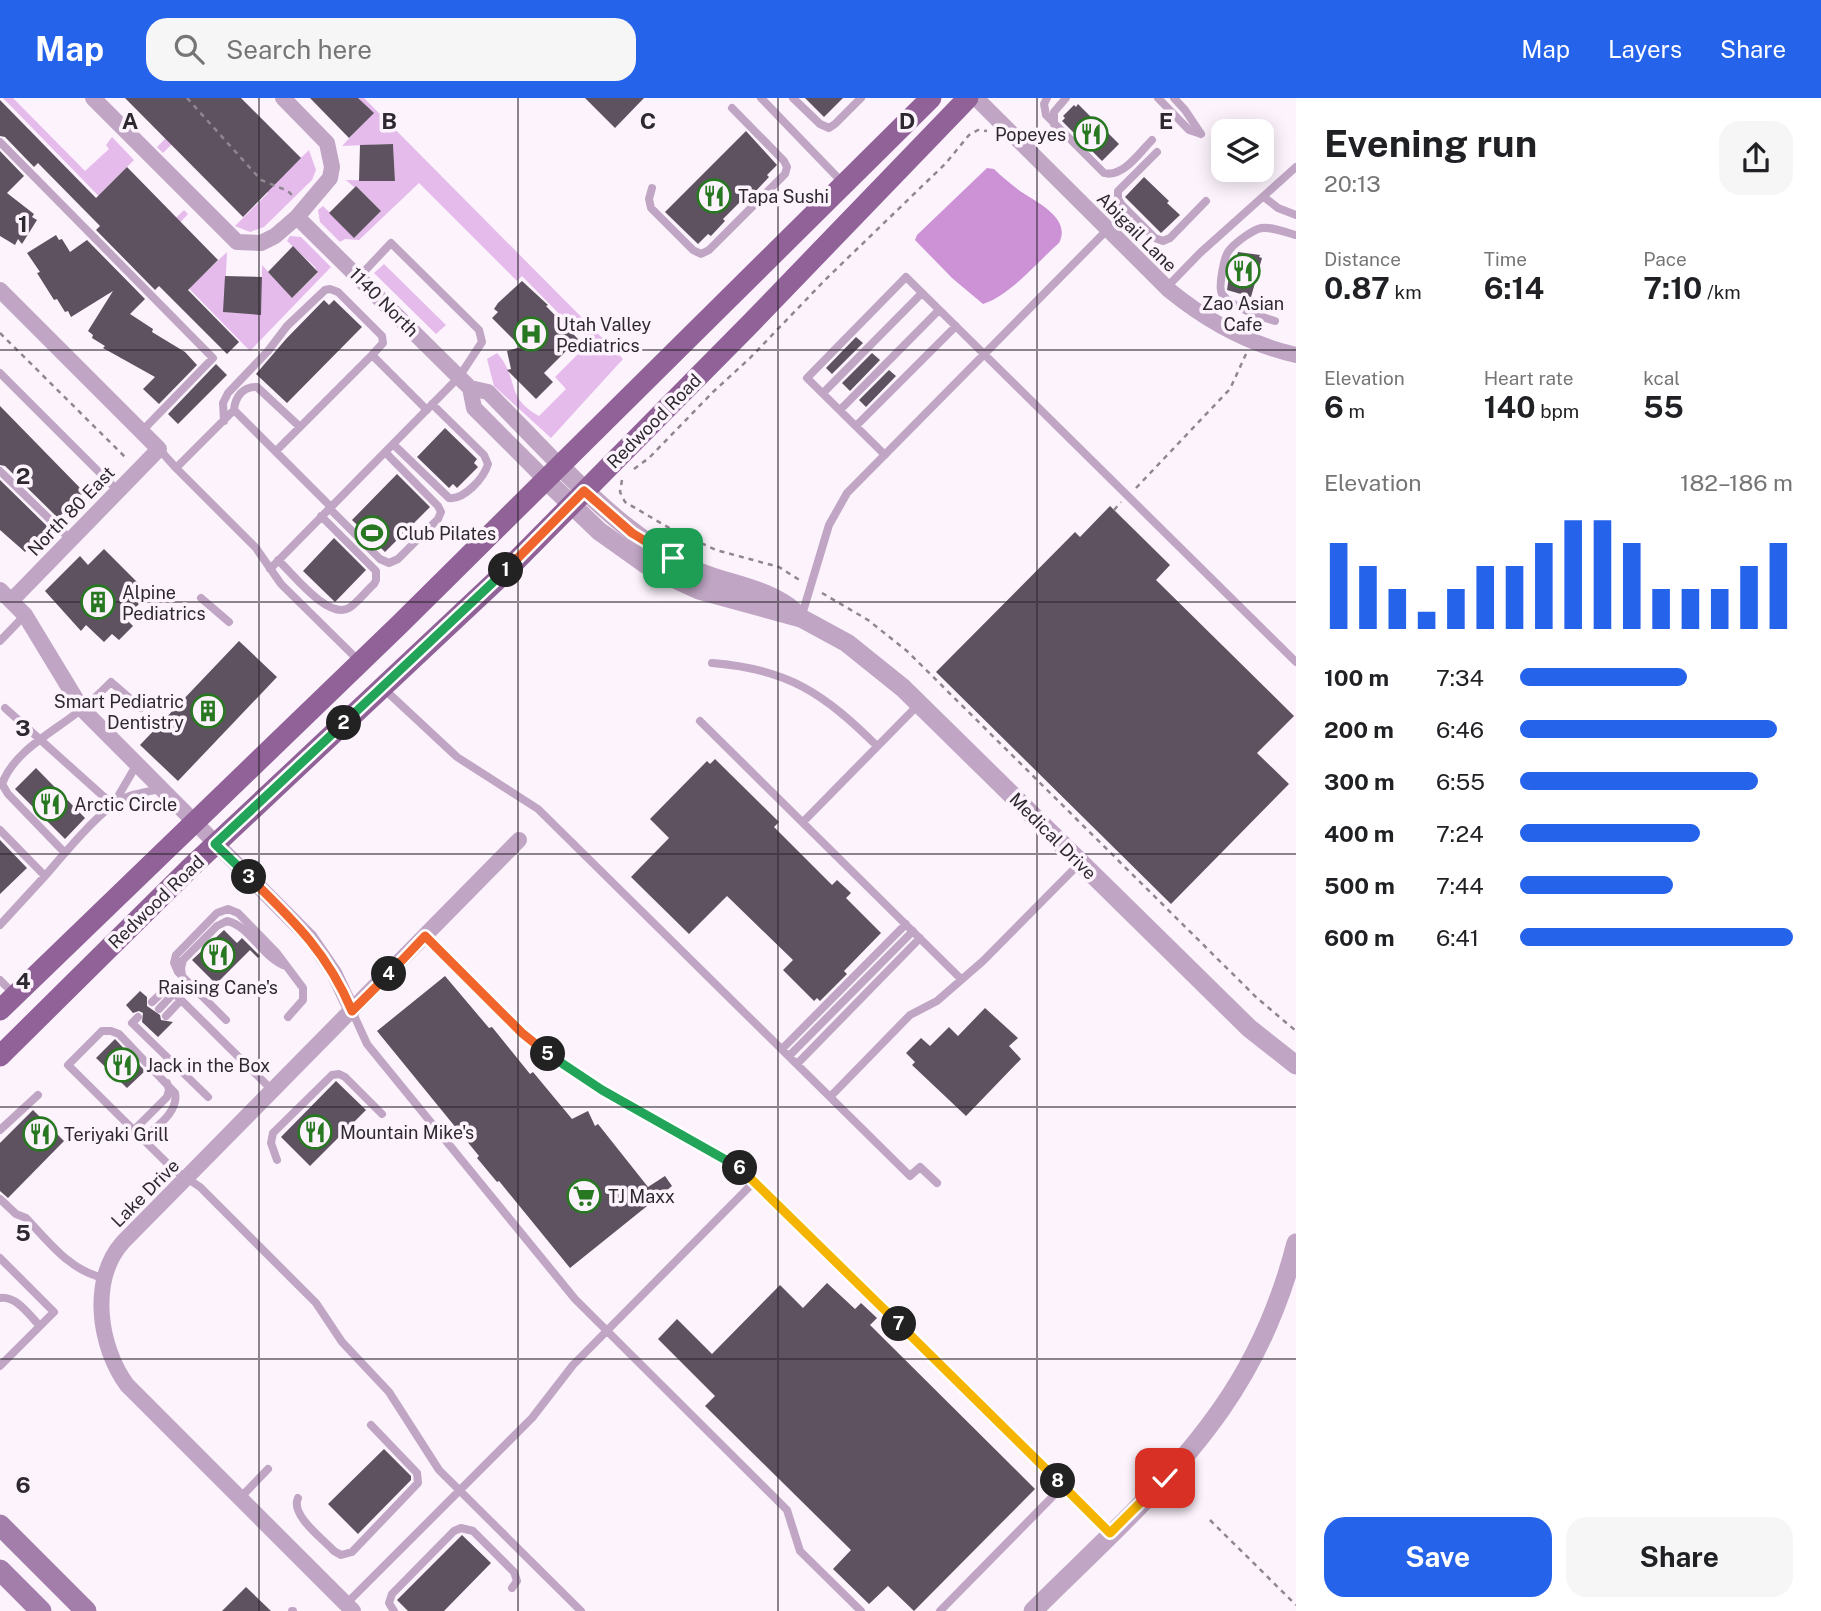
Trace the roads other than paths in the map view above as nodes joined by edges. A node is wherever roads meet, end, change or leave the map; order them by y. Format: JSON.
{"nodes":[{"id":1,"x":93,"y":98,"type":"edge"},
{"id":2,"x":283,"y":98,"type":"edge"},
{"id":3,"x":761,"y":98,"type":"edge"},
{"id":4,"x":793,"y":98,"type":"edge"},
{"id":5,"x":861,"y":98,"type":"edge"},
{"id":6,"x":931,"y":98,"type":"edge"},
{"id":7,"x":968,"y":98,"type":"edge"},
{"id":8,"x":976,"y":98,"type":"edge"},
{"id":9,"x":1047,"y":98,"type":"edge"},
{"id":10,"x":1066,"y":98,"type":"edge"},
{"id":11,"x":1158,"y":98,"type":"edge"},
{"id":12,"x":1174,"y":98,"type":"edge"},
{"id":13,"x":732,"y":108,"type":"dead end"},
{"id":14,"x":1054,"y":124,"type":"junction"},
{"id":15,"x":1152,"y":140,"type":"dead end"},
{"id":16,"x":0,"y":142,"type":"edge"},
{"id":17,"x":1157,"y":152,"type":"dead end"},
{"id":18,"x":1296,"y":167,"type":"edge"},
{"id":19,"x":844,"y":184,"type":"junction"},
{"id":20,"x":652,"y":188,"type":"dead end"},
{"id":21,"x":1264,"y":197,"type":"junction"},
{"id":22,"x":1206,"y":201,"type":"dead end"},
{"id":23,"x":1296,"y":215,"type":"edge"},
{"id":24,"x":297,"y":217,"type":"junction"},
{"id":25,"x":1107,"y":230,"type":"junction"},
{"id":26,"x":1295,"y":235,"type":"edge"},
{"id":27,"x":359,"y":277,"type":"junction"},
{"id":28,"x":1166,"y":288,"type":"junction"},
{"id":29,"x":0,"y":290,"type":"edge"},
{"id":30,"x":922,"y":293,"type":"junction"},
{"id":31,"x":939,"y":310,"type":"junction"},
{"id":32,"x":1275,"y":321,"type":"dead end"},
{"id":33,"x":956,"y":326,"type":"junction"},
{"id":34,"x":984,"y":354,"type":"junction"},
{"id":35,"x":372,"y":355,"type":"junction"},
{"id":36,"x":1296,"y":355,"type":"edge"},
{"id":37,"x":0,"y":373,"type":"edge"},
{"id":38,"x":465,"y":383,"type":"junction"},
{"id":39,"x":823,"y":393,"type":"junction"},
{"id":40,"x":430,"y":407,"type":"junction"},
{"id":41,"x":234,"y":410,"type":"junction"},
{"id":42,"x":840,"y":410,"type":"junction"},
{"id":43,"x":224,"y":421,"type":"junction"},
{"id":44,"x":856,"y":426,"type":"junction"},
{"id":45,"x":300,"y":427,"type":"junction"},
{"id":46,"x":142,"y":431,"type":"junction"},
{"id":47,"x":393,"y":444,"type":"junction"},
{"id":48,"x":159,"y":449,"type":"junction"},
{"id":49,"x":276,"y":451,"type":"junction"},
{"id":50,"x":385,"y":452,"type":"junction"},
{"id":51,"x":885,"y":455,"type":"junction"},
{"id":52,"x":176,"y":468,"type":"junction"},
{"id":53,"x":0,"y":471,"type":"edge"},
{"id":54,"x":554,"y":474,"type":"junction"},
{"id":55,"x":118,"y":491,"type":"junction"},
{"id":56,"x":577,"y":498,"type":"junction"},
{"id":57,"x":330,"y":507,"type":"junction"},
{"id":58,"x":321,"y":516,"type":"junction"},
{"id":59,"x":71,"y":540,"type":"junction"},
{"id":60,"x":278,"y":560,"type":"junction"},
{"id":61,"x":270,"y":569,"type":"junction"},
{"id":62,"x":5,"y":595,"type":"edge"},
{"id":63,"x":201,"y":598,"type":"dead end"},
{"id":64,"x":26,"y":615,"type":"junction"},
{"id":65,"x":801,"y":618,"type":"junction"},
{"id":66,"x":229,"y":622,"type":"dead end"},
{"id":67,"x":0,"y":641,"type":"edge"},
{"id":68,"x":1296,"y":662,"type":"edge"},
{"id":69,"x":360,"y":663,"type":"junction"},
{"id":70,"x":712,"y":663,"type":"dead end"},
{"id":71,"x":383,"y":687,"type":"junction"},
{"id":72,"x":919,"y":704,"type":"junction"},
{"id":73,"x":5,"y":708,"type":"dead end"},
{"id":74,"x":141,"y":708,"type":"dead end"},
{"id":75,"x":82,"y":709,"type":"junction"},
{"id":76,"x":700,"y":721,"type":"dead end"},
{"id":77,"x":40,"y":739,"type":"junction"},
{"id":78,"x":877,"y":747,"type":"junction"},
{"id":79,"x":137,"y":764,"type":"junction"},
{"id":80,"x":161,"y":789,"type":"junction"},
{"id":81,"x":113,"y":805,"type":"junction"},
{"id":82,"x":803,"y":822,"type":"junction"},
{"id":83,"x":194,"y":823,"type":"junction"},
{"id":84,"x":0,"y":830,"type":"edge"},
{"id":85,"x":519,"y":840,"type":"dead end"},
{"id":86,"x":215,"y":844,"type":"junction"},
{"id":87,"x":65,"y":853,"type":"junction"},
{"id":88,"x":1080,"y":862,"type":"junction"},
{"id":89,"x":45,"y":876,"type":"junction"},
{"id":90,"x":906,"y":924,"type":"junction"},
{"id":91,"x":0,"y":925,"type":"edge"},
{"id":92,"x":913,"y":931,"type":"junction"},
{"id":93,"x":425,"y":936,"type":"junction"},
{"id":94,"x":920,"y":939,"type":"junction"},
{"id":95,"x":961,"y":979,"type":"junction"},
{"id":96,"x":5,"y":995,"type":"edge"},
{"id":97,"x":178,"y":997,"type":"junction"},
{"id":98,"x":156,"y":1006,"type":"dead end"},
{"id":99,"x":352,"y":1011,"type":"junction"},
{"id":100,"x":166,"y":1016,"type":"dead end"},
{"id":101,"x":288,"y":1017,"type":"dead end"},
{"id":102,"x":226,"y":1020,"type":"dead end"},
{"id":103,"x":144,"y":1027,"type":"dead end"},
{"id":104,"x":782,"y":1049,"type":"junction"},
{"id":105,"x":0,"y":1055,"type":"edge"},
{"id":106,"x":789,"y":1056,"type":"junction"},
{"id":107,"x":797,"y":1064,"type":"junction"},
{"id":108,"x":1296,"y":1065,"type":"edge"},
{"id":109,"x":167,"y":1083,"type":"junction"},
{"id":110,"x":273,"y":1091,"type":"junction"},
{"id":111,"x":38,"y":1095,"type":"dead end"},
{"id":112,"x":208,"y":1097,"type":"dead end"},
{"id":113,"x":830,"y":1097,"type":"junction"},
{"id":114,"x":382,"y":1114,"type":"dead end"},
{"id":115,"x":0,"y":1130,"type":"edge"},
{"id":116,"x":134,"y":1130,"type":"junction"},
{"id":117,"x":143,"y":1139,"type":"junction"},
{"id":118,"x":277,"y":1160,"type":"dead end"},
{"id":119,"x":187,"y":1178,"type":"junction"},
{"id":120,"x":755,"y":1181,"type":"junction"},
{"id":121,"x":937,"y":1183,"type":"dead end"},
{"id":122,"x":0,"y":1199,"type":"edge"},
{"id":123,"x":1296,"y":1243,"type":"edge"},
{"id":124,"x":0,"y":1258,"type":"edge"},
{"id":125,"x":104,"y":1278,"type":"junction"},
{"id":126,"x":0,"y":1297,"type":"edge"},
{"id":127,"x":40,"y":1326,"type":"junction"},
{"id":128,"x":607,"y":1331,"type":"junction"},
{"id":129,"x":0,"y":1366,"type":"edge"},
{"id":130,"x":371,"y":1425,"type":"dead end"},
{"id":131,"x":268,"y":1469,"type":"dead end"},
{"id":132,"x":1063,"y":1486,"type":"junction"},
{"id":133,"x":460,"y":1490,"type":"junction"},
{"id":134,"x":240,"y":1498,"type":"junction"},
{"id":135,"x":298,"y":1499,"type":"dead end"},
{"id":136,"x":0,"y":1525,"type":"edge"},
{"id":137,"x":1110,"y":1533,"type":"junction"},
{"id":138,"x":0,"y":1570,"type":"edge"},
{"id":139,"x":512,"y":1588,"type":"dead end"},
{"id":140,"x":346,"y":1609,"type":"edge"},
{"id":141,"x":41,"y":1611,"type":"edge"},
{"id":142,"x":86,"y":1611,"type":"edge"},
{"id":143,"x":394,"y":1611,"type":"edge"},
{"id":144,"x":582,"y":1611,"type":"edge"},
{"id":145,"x":861,"y":1611,"type":"edge"},
{"id":146,"x":940,"y":1611,"type":"edge"},
{"id":147,"x":1033,"y":1611,"type":"edge"}],
"edges":[{"from":1,"to":24,"type":"street"},
{"from":2,"to":24,"type":"street"},
{"from":3,"to":19,"type":"lane"},
{"from":4,"to":5,"type":"lane"},
{"from":6,"to":19,"type":"main road","name":"Redwood Road"},
{"from":7,"to":56,"type":"main road","name":"Redwood Road"},
{"from":8,"to":25,"type":"street","name":"Abigail Lane"},
{"from":9,"to":14,"type":"lane"},
{"from":10,"to":14,"type":"lane"},
{"from":11,"to":12,"type":"lane"},
{"from":13,"to":20,"type":"lane"},
{"from":14,"to":15,"type":"lane"},
{"from":16,"to":46,"type":"lane"},
{"from":17,"to":22,"type":"lane"},
{"from":18,"to":21,"type":"lane"},
{"from":19,"to":54,"type":"main road","name":"Redwood Road"},
{"from":21,"to":23,"type":"lane"},
{"from":21,"to":28,"type":"lane"},
{"from":24,"to":27,"type":"street","name":"1140 North"},
{"from":25,"to":28,"type":"street","name":"Abigail Lane"},
{"from":25,"to":34,"type":"lane"},
{"from":26,"to":32,"type":"lane"},
{"from":27,"to":38,"type":"street","name":"1140 North"},
{"from":27,"to":38,"type":"lane"},
{"from":28,"to":36,"type":"street","name":"Abigail Lane"},
{"from":29,"to":46,"type":"street"},
{"from":30,"to":31,"type":"lane"},
{"from":30,"to":39,"type":"lane"},
{"from":30,"to":39,"type":"lane"},
{"from":31,"to":33,"type":"lane"},
{"from":31,"to":42,"type":"lane"},
{"from":33,"to":34,"type":"lane"},
{"from":33,"to":44,"type":"lane"},
{"from":34,"to":51,"type":"lane"},
{"from":34,"to":68,"type":"lane"},
{"from":35,"to":40,"type":"lane"},
{"from":35,"to":43,"type":"lane"},
{"from":35,"to":45,"type":"lane"},
{"from":37,"to":55,"type":"lane"},
{"from":38,"to":40,"type":"lane"},
{"from":38,"to":54,"type":"street","name":"1140 North"},
{"from":39,"to":42,"type":"lane"},
{"from":40,"to":47,"type":"lane"},
{"from":40,"to":47,"type":"lane"},
{"from":41,"to":43,"type":"lane"},
{"from":41,"to":45,"type":"lane"},
{"from":41,"to":49,"type":"lane"},
{"from":42,"to":44,"type":"lane"},
{"from":43,"to":52,"type":"lane"},
{"from":44,"to":51,"type":"lane"},
{"from":45,"to":49,"type":"lane"},
{"from":46,"to":48,"type":"street"},
{"from":47,"to":50,"type":"lane"},
{"from":48,"to":52,"type":"lane"},
{"from":48,"to":55,"type":"street","name":"North 80 East"},
{"from":49,"to":57,"type":"lane"},
{"from":50,"to":57,"type":"lane"},
{"from":50,"to":57,"type":"lane"},
{"from":51,"to":65,"type":"lane"},
{"from":52,"to":61,"type":"lane"},
{"from":53,"to":59,"type":"lane"},
{"from":54,"to":56,"type":"street","name":"1140 North"},
{"from":54,"to":69,"type":"main road","name":"Redwood Road"},
{"from":55,"to":59,"type":"street","name":"North 80 East"},
{"from":56,"to":65,"type":"street","name":"Medical Drive"},
{"from":56,"to":71,"type":"main road","name":"Redwood Road"},
{"from":57,"to":58,"type":"lane"},
{"from":58,"to":60,"type":"lane"},
{"from":58,"to":60,"type":"lane"},
{"from":59,"to":62,"type":"street","name":"North 80 East"},
{"from":60,"to":61,"type":"lane"},
{"from":61,"to":69,"type":"lane"},
{"from":62,"to":64,"type":"street"},
{"from":63,"to":66,"type":"lane"},
{"from":64,"to":67,"type":"lane"},
{"from":64,"to":75,"type":"street"},
{"from":65,"to":72,"type":"street","name":"Medical Drive"},
{"from":69,"to":83,"type":"main road","name":"Redwood Road"},
{"from":70,"to":78,"type":"lane"},
{"from":71,"to":86,"type":"main road","name":"Redwood Road"},
{"from":71,"to":104,"type":"lane"},
{"from":72,"to":78,"type":"lane"},
{"from":72,"to":88,"type":"street","name":"Medical Drive"},
{"from":73,"to":77,"type":"lane"},
{"from":74,"to":75,"type":"lane"},
{"from":75,"to":77,"type":"lane"},
{"from":75,"to":79,"type":"street"},
{"from":76,"to":82,"type":"lane"},
{"from":77,"to":81,"type":"lane"},
{"from":77,"to":87,"type":"lane"},
{"from":78,"to":82,"type":"lane"},
{"from":79,"to":80,"type":"street"},
{"from":79,"to":81,"type":"lane"},
{"from":80,"to":81,"type":"lane"},
{"from":80,"to":83,"type":"street"},
{"from":81,"to":87,"type":"lane"},
{"from":82,"to":90,"type":"lane"},
{"from":83,"to":86,"type":"street"},
{"from":83,"to":96,"type":"main road","name":"Redwood Road"},
{"from":84,"to":89,"type":"lane"},
{"from":85,"to":93,"type":"street","name":"Lake Drive"},
{"from":86,"to":99,"type":"street"},
{"from":86,"to":105,"type":"main road","name":"Redwood Road"},
{"from":87,"to":89,"type":"lane"},
{"from":88,"to":95,"type":"lane"},
{"from":88,"to":108,"type":"street","name":"Medical Drive"},
{"from":89,"to":91,"type":"lane"},
{"from":90,"to":92,"type":"lane"},
{"from":90,"to":104,"type":"lane"},
{"from":92,"to":94,"type":"lane"},
{"from":92,"to":106,"type":"lane"},
{"from":93,"to":99,"type":"street","name":"Lake Drive"},
{"from":93,"to":120,"type":"lane"},
{"from":94,"to":95,"type":"lane"},
{"from":94,"to":107,"type":"lane"},
{"from":95,"to":113,"type":"lane"},
{"from":97,"to":98,"type":"lane"},
{"from":97,"to":100,"type":"lane"},
{"from":97,"to":110,"type":"lane"},
{"from":99,"to":110,"type":"street","name":"Lake Drive"},
{"from":99,"to":128,"type":"lane"},
{"from":101,"to":102,"type":"lane"},
{"from":103,"to":112,"type":"lane"},
{"from":104,"to":106,"type":"lane"},
{"from":106,"to":107,"type":"lane"},
{"from":107,"to":113,"type":"lane"},
{"from":109,"to":116,"type":"lane"},
{"from":109,"to":116,"type":"lane"},
{"from":109,"to":117,"type":"lane"},
{"from":110,"to":119,"type":"street","name":"Lake Drive"},
{"from":111,"to":115,"type":"lane"},
{"from":113,"to":121,"type":"lane"},
{"from":114,"to":118,"type":"lane"},
{"from":116,"to":117,"type":"lane"},
{"from":117,"to":119,"type":"lane"},
{"from":119,"to":125,"type":"street","name":"Lake Drive"},
{"from":119,"to":133,"type":"lane"},
{"from":120,"to":128,"type":"lane"},
{"from":120,"to":132,"type":"lane"},
{"from":122,"to":125,"type":"lane"},
{"from":123,"to":137,"type":"street"},
{"from":124,"to":127,"type":"lane"},
{"from":125,"to":134,"type":"street","name":"Lake Drive"},
{"from":126,"to":127,"type":"lane"},
{"from":127,"to":129,"type":"lane"},
{"from":128,"to":133,"type":"lane"},
{"from":128,"to":145,"type":"lane"},
{"from":130,"to":135,"type":"lane"},
{"from":131,"to":134,"type":"lane"},
{"from":132,"to":137,"type":"lane"},
{"from":132,"to":146,"type":"lane"},
{"from":133,"to":140,"type":"lane"},
{"from":133,"to":144,"type":"lane"},
{"from":134,"to":140,"type":"street","name":"Lake Drive"},
{"from":136,"to":142,"type":"main road"},
{"from":137,"to":147,"type":"street"},
{"from":138,"to":141,"type":"main road"},
{"from":139,"to":143,"type":"lane"}]}
